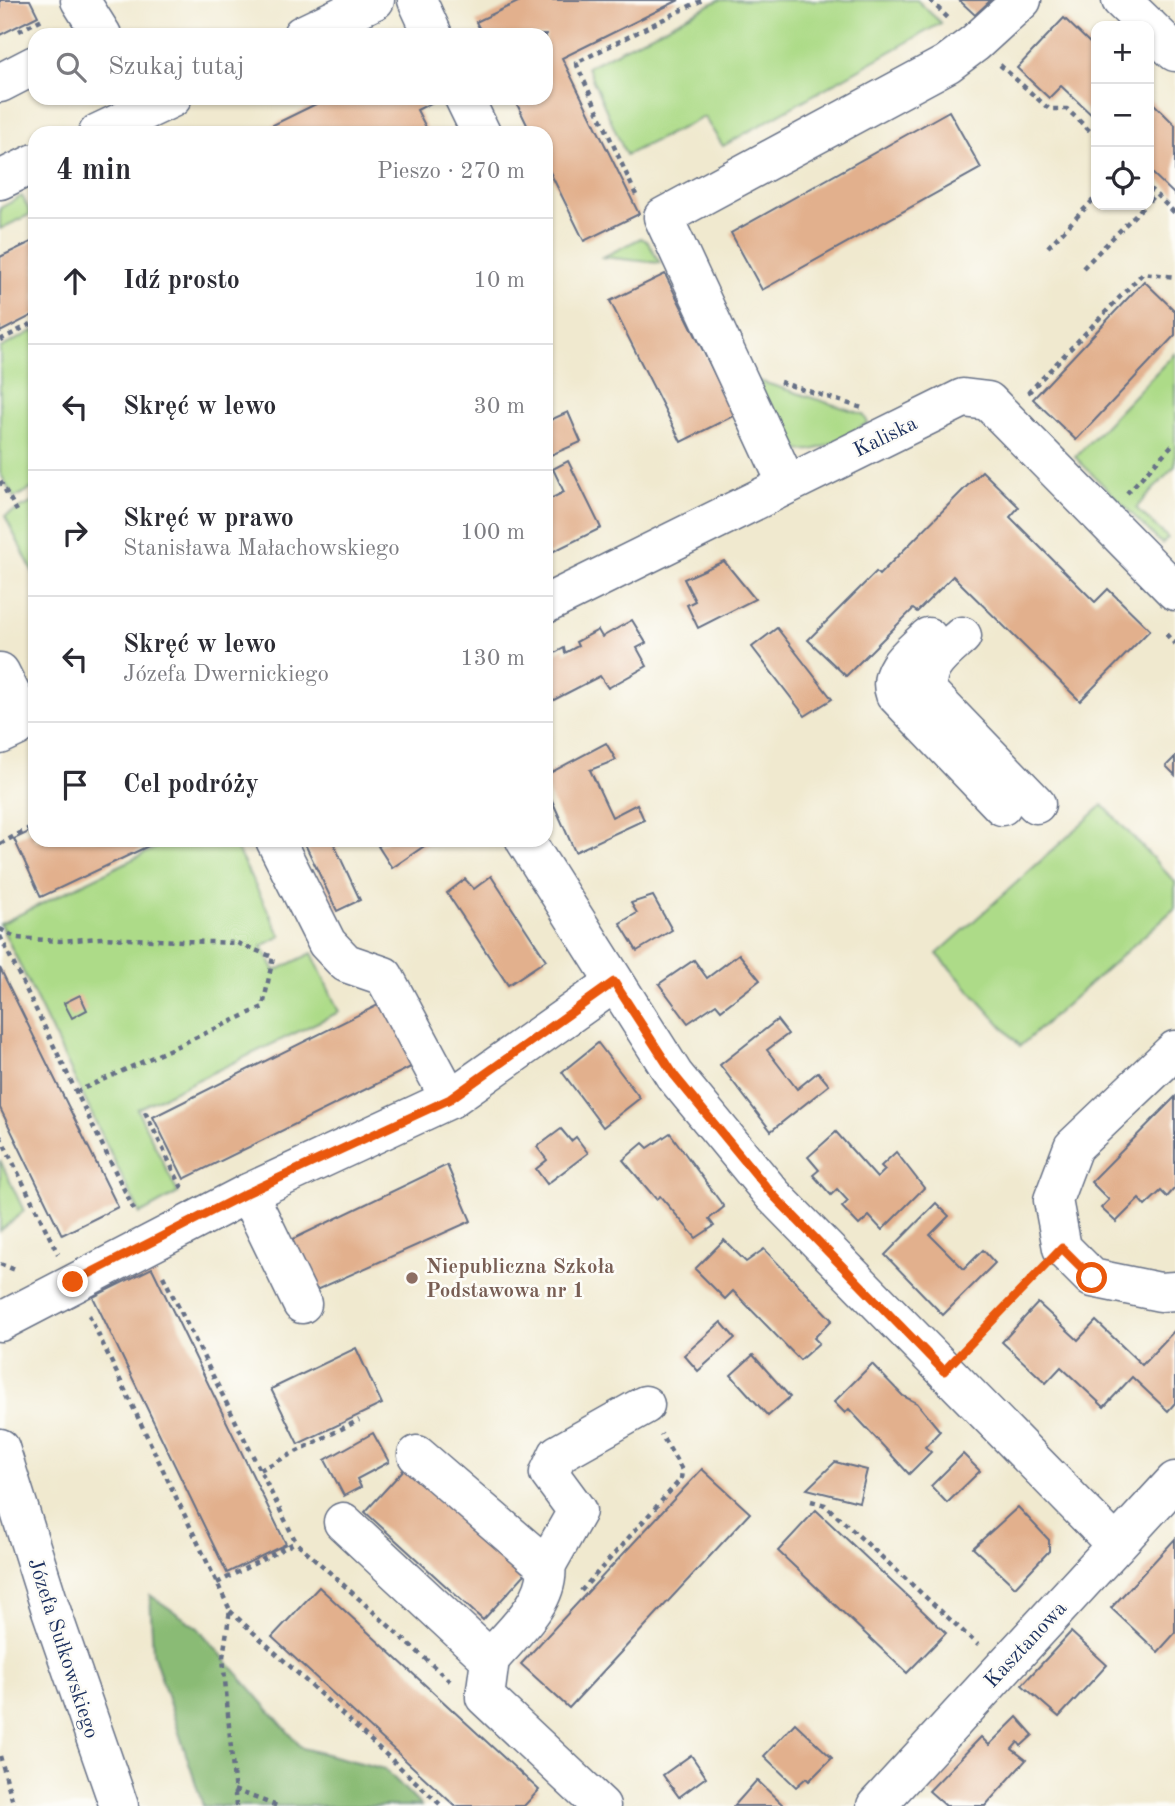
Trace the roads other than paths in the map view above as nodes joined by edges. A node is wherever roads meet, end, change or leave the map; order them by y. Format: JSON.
{"nodes":[{"id":1,"x":80,"y":0,"type":"edge"},
{"id":2,"x":376,"y":0,"type":"edge"},
{"id":3,"x":417,"y":0,"type":"edge"},
{"id":4,"x":1022,"y":0,"type":"edge"},
{"id":5,"x":1121,"y":0,"type":"edge"},
{"id":6,"x":1144,"y":21,"type":"edge"},
{"id":7,"x":95,"y":28,"type":"edge"},
{"id":8,"x":317,"y":28,"type":"edge"},
{"id":9,"x":430,"y":28,"type":"edge"},
{"id":10,"x":1154,"y":31,"type":"edge"},
{"id":11,"x":1175,"y":52,"type":"edge"},
{"id":12,"x":28,"y":69,"type":"edge"},
{"id":13,"x":0,"y":83,"type":"edge"},
{"id":14,"x":467,"y":105,"type":"edge"},
{"id":15,"x":157,"y":117,"type":"edge"},
{"id":16,"x":124,"y":126,"type":"edge"},
{"id":17,"x":478,"y":126,"type":"edge"},
{"id":18,"x":28,"y":166,"type":"edge"},
{"id":19,"x":0,"y":180,"type":"edge"},
{"id":20,"x":787,"y":484,"type":"junction"},
{"id":21,"x":1175,"y":591,"type":"edge"},
{"id":22,"x":553,"y":601,"type":"edge"},
{"id":23,"x":945,"y":636,"type":"dead end"},
{"id":24,"x":0,"y":672,"type":"edge"},
{"id":25,"x":0,"y":735,"type":"edge"},
{"id":26,"x":1019,"y":805,"type":"dead end"},
{"id":27,"x":279,"y":847,"type":"edge"},
{"id":28,"x":529,"y":847,"type":"edge"},
{"id":29,"x":614,"y":982,"type":"junction"},
{"id":30,"x":1175,"y":1051,"type":"edge"},
{"id":31,"x":450,"y":1099,"type":"junction"},
{"id":32,"x":247,"y":1193,"type":"junction"},
{"id":33,"x":1175,"y":1291,"type":"edge"},
{"id":34,"x":302,"y":1304,"type":"dead end"},
{"id":35,"x":0,"y":1322,"type":"edge"},
{"id":36,"x":645,"y":1405,"type":"road end"},
{"id":37,"x":0,"y":1448,"type":"edge"},
{"id":38,"x":417,"y":1455,"type":"dead end"},
{"id":39,"x":1175,"y":1481,"type":"edge"},
{"id":40,"x":342,"y":1522,"type":"dead end"},
{"id":41,"x":1116,"y":1545,"type":"junction"},
{"id":42,"x":546,"y":1566,"type":"junction"},
{"id":43,"x":490,"y":1659,"type":"junction"},
{"id":44,"x":119,"y":1806,"type":"edge"},
{"id":45,"x":601,"y":1806,"type":"edge"},
{"id":46,"x":876,"y":1806,"type":"edge"}],
"edges":[{"from":1,"to":7,"type":"street"},
{"from":2,"to":8,"type":"street"},
{"from":3,"to":9,"type":"street"},
{"from":4,"to":20,"type":"street"},
{"from":5,"to":6,"type":"street"},
{"from":10,"to":11,"type":"street"},
{"from":12,"to":13,"type":"street"},
{"from":14,"to":17,"type":"street"},
{"from":15,"to":16,"type":"street"},
{"from":18,"to":19,"type":"street"},
{"from":20,"to":21,"type":"street","name":"Kaliska"},
{"from":20,"to":22,"type":"street","name":"Kaliska"},
{"from":23,"to":26,"type":"street"},
{"from":24,"to":25,"type":"street"},
{"from":27,"to":31,"type":"street"},
{"from":28,"to":29,"type":"street"},
{"from":29,"to":31,"type":"street"},
{"from":29,"to":41,"type":"street"},
{"from":30,"to":33,"type":"street"},
{"from":31,"to":32,"type":"street"},
{"from":32,"to":34,"type":"street"},
{"from":32,"to":35,"type":"street"},
{"from":36,"to":42,"type":"street"},
{"from":37,"to":44,"type":"street","name":"Józefa Sułkowskiego"},
{"from":38,"to":42,"type":"street"},
{"from":39,"to":41,"type":"street","name":"Kasztanowa"},
{"from":40,"to":43,"type":"street"},
{"from":41,"to":46,"type":"street","name":"Kasztanowa"},
{"from":42,"to":43,"type":"street"},
{"from":43,"to":45,"type":"street"}]}
